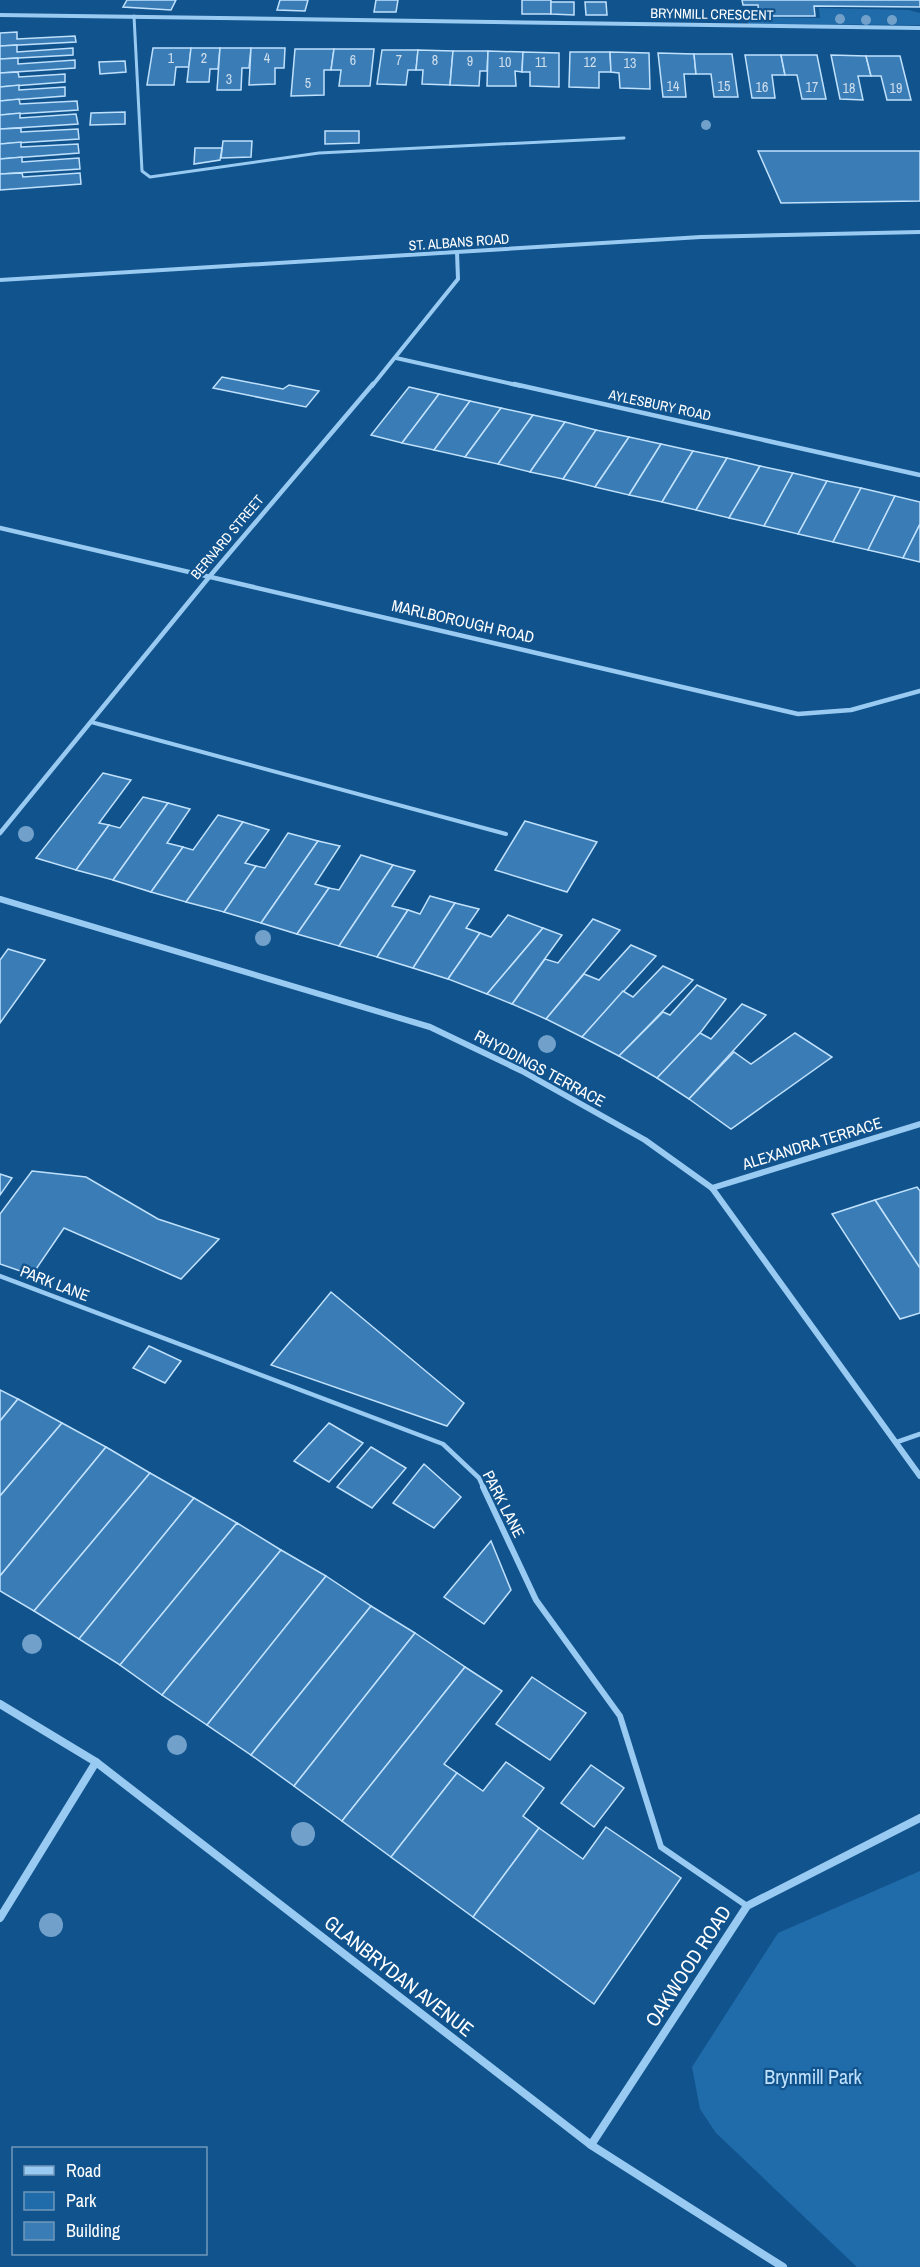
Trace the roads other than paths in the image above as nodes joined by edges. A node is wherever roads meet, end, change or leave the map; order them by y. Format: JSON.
{"nodes":[{"id":1,"x":0,"y":15,"type":"edge"},
{"id":2,"x":134,"y":16,"type":"junction"},
{"id":3,"x":920,"y":28,"type":"edge"},
{"id":4,"x":624,"y":138,"type":"dead end"},
{"id":5,"x":920,"y":232,"type":"edge"},
{"id":6,"x":457,"y":252,"type":"junction"},
{"id":7,"x":0,"y":280,"type":"edge"},
{"id":8,"x":396,"y":358,"type":"junction"},
{"id":9,"x":920,"y":475,"type":"edge"},
{"id":10,"x":0,"y":528,"type":"edge"},
{"id":11,"x":210,"y":576,"type":"junction"},
{"id":12,"x":920,"y":691,"type":"edge"},
{"id":13,"x":91,"y":722,"type":"junction"},
{"id":14,"x":0,"y":833,"type":"edge"},
{"id":15,"x":506,"y":834,"type":"dead end"},
{"id":16,"x":0,"y":899,"type":"edge"},
{"id":17,"x":920,"y":1124,"type":"edge"},
{"id":18,"x":712,"y":1188,"type":"junction"},
{"id":19,"x":0,"y":1276,"type":"edge"},
{"id":20,"x":920,"y":1434,"type":"edge"},
{"id":21,"x":897,"y":1442,"type":"junction"},
{"id":22,"x":920,"y":1476,"type":"edge"},
{"id":23,"x":0,"y":1704,"type":"edge"},
{"id":24,"x":96,"y":1762,"type":"junction"},
{"id":25,"x":920,"y":1818,"type":"edge"},
{"id":26,"x":747,"y":1906,"type":"junction"},
{"id":27,"x":0,"y":1918,"type":"edge"},
{"id":28,"x":591,"y":2145,"type":"junction"},
{"id":29,"x":783,"y":2267,"type":"edge"}],
"edges":[{"from":1,"to":2,"type":"street","name":"BRYNMILL CRESCENT"},
{"from":2,"to":3,"type":"street","name":"BRYNMILL CRESCENT"},
{"from":2,"to":4,"type":"lane"},
{"from":5,"to":6,"type":"street","name":"ST. ALBANS ROAD"},
{"from":6,"to":7,"type":"street","name":"ST. ALBANS ROAD"},
{"from":6,"to":8,"type":"street","name":"BERNARD STREET"},
{"from":8,"to":9,"type":"street","name":"AYLESBURY ROAD"},
{"from":8,"to":11,"type":"street","name":"BERNARD STREET"},
{"from":10,"to":11,"type":"street","name":"MARLBOROUGH ROAD"},
{"from":11,"to":12,"type":"street","name":"MARLBOROUGH ROAD"},
{"from":11,"to":13,"type":"street","name":"BERNARD STREET"},
{"from":13,"to":14,"type":"street","name":"BERNARD STREET"},
{"from":13,"to":15,"type":"lane"},
{"from":16,"to":18,"type":"street","name":"RHYDDINGS TERRACE"},
{"from":17,"to":18,"type":"street","name":"ALEXANDRA TERRACE"},
{"from":18,"to":21,"type":"street","name":"RHYDDINGS TERRACE"},
{"from":19,"to":26,"type":"lane","name":"PARK LANE"},
{"from":20,"to":21,"type":"lane"},
{"from":21,"to":22,"type":"street","name":"RHYDDINGS TERRACE"},
{"from":23,"to":24,"type":"street","name":"GLANBRYDAN AVENUE"},
{"from":24,"to":27,"type":"street"},
{"from":24,"to":28,"type":"street","name":"GLANBRYDAN AVENUE"},
{"from":25,"to":26,"type":"street","name":"OAKWOOD ROAD"},
{"from":26,"to":28,"type":"street","name":"OAKWOOD ROAD"},
{"from":28,"to":29,"type":"street","name":"GLANBRYDAN AVENUE"}]}
